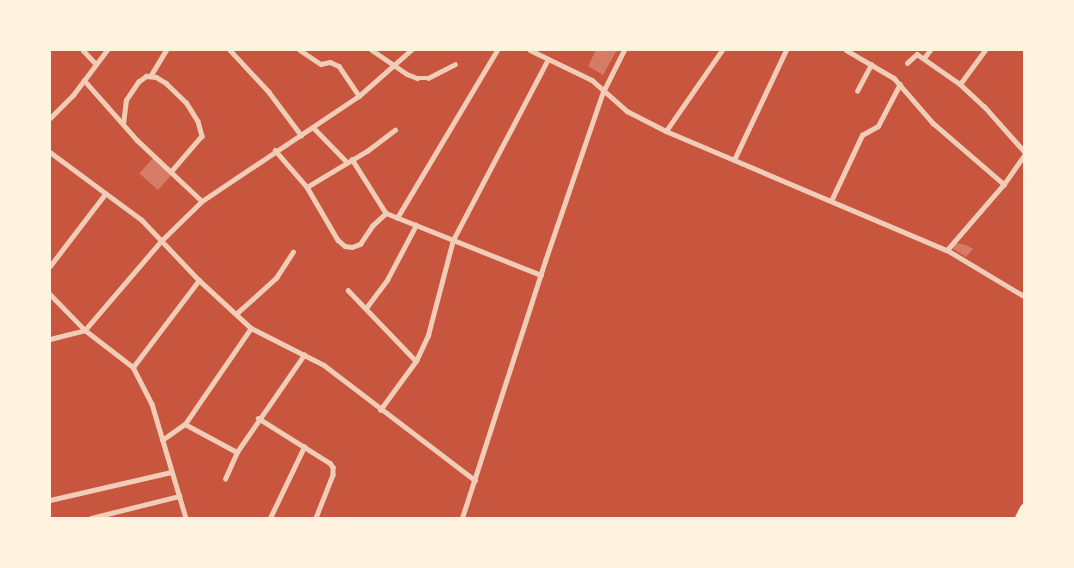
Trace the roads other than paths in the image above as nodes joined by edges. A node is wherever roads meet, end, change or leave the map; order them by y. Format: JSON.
{"nodes":[{"id":1,"x":83,"y":50,"type":"edge"},
{"id":2,"x":107,"y":50,"type":"edge"},
{"id":3,"x":166,"y":50,"type":"edge"},
{"id":4,"x":231,"y":50,"type":"edge"},
{"id":5,"x":300,"y":50,"type":"edge"},
{"id":6,"x":372,"y":50,"type":"edge"},
{"id":7,"x":411,"y":50,"type":"edge"},
{"id":8,"x":498,"y":50,"type":"edge"},
{"id":9,"x":530,"y":50,"type":"edge"},
{"id":10,"x":624,"y":50,"type":"edge"},
{"id":11,"x":722,"y":50,"type":"edge"},
{"id":12,"x":786,"y":50,"type":"edge"},
{"id":13,"x":846,"y":50,"type":"edge"},
{"id":14,"x":858,"y":50,"type":"edge"},
{"id":15,"x":930,"y":50,"type":"edge"},
{"id":16,"x":985,"y":50,"type":"edge"},
{"id":17,"x":541,"y":52,"type":"edge"},
{"id":18,"x":852,"y":54,"type":"junction"},
{"id":19,"x":924,"y":58,"type":"junction"},
{"id":20,"x":548,"y":59,"type":"junction"},
{"id":21,"x":907,"y":63,"type":"dead end"},
{"id":22,"x":96,"y":64,"type":"junction"},
{"id":23,"x":455,"y":64,"type":"dead end"},
{"id":24,"x":871,"y":65,"type":"junction"},
{"id":25,"x":395,"y":66,"type":"junction"},
{"id":26,"x":151,"y":75,"type":"junction"},
{"id":27,"x":84,"y":80,"type":"junction"},
{"id":28,"x":900,"y":84,"type":"junction"},
{"id":29,"x":960,"y":84,"type":"junction"},
{"id":30,"x":603,"y":92,"type":"junction"},
{"id":31,"x":857,"y":92,"type":"dead end"},
{"id":32,"x":359,"y":96,"type":"junction"},
{"id":33,"x":50,"y":118,"type":"edge"},
{"id":34,"x":123,"y":124,"type":"junction"},
{"id":35,"x":313,"y":127,"type":"junction"},
{"id":36,"x":395,"y":130,"type":"dead end"},
{"id":37,"x":666,"y":131,"type":"junction"},
{"id":38,"x":301,"y":135,"type":"junction"},
{"id":39,"x":275,"y":150,"type":"junction"},
{"id":40,"x":50,"y":152,"type":"edge"},
{"id":41,"x":1024,"y":153,"type":"edge"},
{"id":42,"x":734,"y":160,"type":"junction"},
{"id":43,"x":349,"y":161,"type":"junction"},
{"id":44,"x":172,"y":171,"type":"junction"},
{"id":45,"x":1004,"y":184,"type":"junction"},
{"id":46,"x":307,"y":187,"type":"junction"},
{"id":47,"x":105,"y":194,"type":"junction"},
{"id":48,"x":202,"y":201,"type":"junction"},
{"id":49,"x":831,"y":201,"type":"junction"},
{"id":50,"x":386,"y":213,"type":"junction"},
{"id":51,"x":397,"y":218,"type":"junction"},
{"id":52,"x":416,"y":225,"type":"junction"},
{"id":53,"x":453,"y":240,"type":"junction"},
{"id":54,"x":161,"y":241,"type":"junction"},
{"id":55,"x":947,"y":250,"type":"junction"},
{"id":56,"x":293,"y":252,"type":"dead end"},
{"id":57,"x":50,"y":266,"type":"edge"},
{"id":58,"x":541,"y":274,"type":"junction"},
{"id":59,"x":199,"y":280,"type":"junction"},
{"id":60,"x":348,"y":290,"type":"dead end"},
{"id":61,"x":50,"y":294,"type":"edge"},
{"id":62,"x":1024,"y":296,"type":"edge"},
{"id":63,"x":366,"y":308,"type":"junction"},
{"id":64,"x":236,"y":314,"type":"junction"},
{"id":65,"x":251,"y":328,"type":"junction"},
{"id":66,"x":85,"y":330,"type":"junction"},
{"id":67,"x":50,"y":339,"type":"edge"},
{"id":68,"x":304,"y":355,"type":"junction"},
{"id":69,"x":416,"y":361,"type":"junction"},
{"id":70,"x":133,"y":367,"type":"junction"},
{"id":71,"x":380,"y":410,"type":"junction"},
{"id":72,"x":258,"y":418,"type":"junction"},
{"id":73,"x":184,"y":424,"type":"junction"},
{"id":74,"x":162,"y":440,"type":"junction"},
{"id":75,"x":304,"y":447,"type":"junction"},
{"id":76,"x":237,"y":452,"type":"junction"},
{"id":77,"x":171,"y":472,"type":"junction"},
{"id":78,"x":225,"y":479,"type":"dead end"},
{"id":79,"x":475,"y":480,"type":"junction"},
{"id":80,"x":179,"y":496,"type":"junction"},
{"id":81,"x":50,"y":500,"type":"edge"},
{"id":82,"x":1024,"y":508,"type":"edge"},
{"id":83,"x":91,"y":519,"type":"edge"},
{"id":84,"x":186,"y":519,"type":"edge"},
{"id":85,"x":270,"y":519,"type":"edge"},
{"id":86,"x":316,"y":519,"type":"edge"},
{"id":87,"x":462,"y":519,"type":"edge"},
{"id":88,"x":1019,"y":519,"type":"edge"}],
"edges":[{"from":1,"to":22,"type":"street"},
{"from":2,"to":22,"type":"street"},
{"from":3,"to":26,"type":"street"},
{"from":4,"to":38,"type":"street"},
{"from":5,"to":32,"type":"street"},
{"from":6,"to":25,"type":"street"},
{"from":7,"to":25,"type":"street"},
{"from":8,"to":51,"type":"street"},
{"from":9,"to":17,"type":"street"},
{"from":10,"to":30,"type":"street"},
{"from":11,"to":37,"type":"street"},
{"from":12,"to":42,"type":"street"},
{"from":13,"to":18,"type":"street"},
{"from":14,"to":18,"type":"street"},
{"from":15,"to":19,"type":"street"},
{"from":16,"to":29,"type":"street"},
{"from":17,"to":20,"type":"street"},
{"from":18,"to":24,"type":"street"},
{"from":19,"to":21,"type":"street"},
{"from":19,"to":29,"type":"street"},
{"from":20,"to":30,"type":"street"},
{"from":20,"to":53,"type":"street"},
{"from":22,"to":27,"type":"street"},
{"from":23,"to":25,"type":"street"},
{"from":24,"to":28,"type":"street"},
{"from":24,"to":31,"type":"street"},
{"from":25,"to":32,"type":"street"},
{"from":26,"to":34,"type":"street"},
{"from":26,"to":44,"type":"street"},
{"from":27,"to":33,"type":"street"},
{"from":27,"to":34,"type":"street"},
{"from":28,"to":45,"type":"street"},
{"from":28,"to":49,"type":"street"},
{"from":29,"to":41,"type":"street"},
{"from":30,"to":37,"type":"street"},
{"from":30,"to":58,"type":"street"},
{"from":32,"to":35,"type":"street"},
{"from":34,"to":44,"type":"street"},
{"from":35,"to":38,"type":"street"},
{"from":35,"to":43,"type":"street"},
{"from":36,"to":43,"type":"street"},
{"from":37,"to":42,"type":"street"},
{"from":38,"to":39,"type":"street"},
{"from":39,"to":46,"type":"street"},
{"from":39,"to":48,"type":"street"},
{"from":40,"to":47,"type":"street"},
{"from":41,"to":45,"type":"street"},
{"from":42,"to":49,"type":"street"},
{"from":43,"to":46,"type":"street"},
{"from":43,"to":50,"type":"street"},
{"from":44,"to":48,"type":"street"},
{"from":45,"to":55,"type":"street"},
{"from":46,"to":50,"type":"street"},
{"from":47,"to":54,"type":"street"},
{"from":47,"to":57,"type":"street"},
{"from":48,"to":54,"type":"street"},
{"from":49,"to":55,"type":"street"},
{"from":50,"to":51,"type":"street"},
{"from":51,"to":52,"type":"street"},
{"from":52,"to":53,"type":"street"},
{"from":52,"to":63,"type":"street"},
{"from":53,"to":58,"type":"street"},
{"from":53,"to":69,"type":"street"},
{"from":54,"to":59,"type":"street"},
{"from":54,"to":66,"type":"street"},
{"from":55,"to":62,"type":"street"},
{"from":56,"to":64,"type":"street"},
{"from":58,"to":79,"type":"street"},
{"from":59,"to":64,"type":"street"},
{"from":59,"to":70,"type":"street"},
{"from":60,"to":63,"type":"street"},
{"from":61,"to":66,"type":"street"},
{"from":63,"to":69,"type":"street"},
{"from":64,"to":65,"type":"street"},
{"from":65,"to":68,"type":"street"},
{"from":65,"to":73,"type":"street"},
{"from":66,"to":67,"type":"street"},
{"from":66,"to":70,"type":"street"},
{"from":68,"to":71,"type":"street"},
{"from":68,"to":72,"type":"street"},
{"from":69,"to":71,"type":"street"},
{"from":70,"to":74,"type":"street"},
{"from":71,"to":79,"type":"street"},
{"from":72,"to":75,"type":"street"},
{"from":72,"to":76,"type":"street"},
{"from":73,"to":74,"type":"street"},
{"from":73,"to":76,"type":"street"},
{"from":74,"to":77,"type":"street"},
{"from":75,"to":85,"type":"street"},
{"from":75,"to":86,"type":"street"},
{"from":76,"to":78,"type":"street"},
{"from":77,"to":80,"type":"street"},
{"from":77,"to":81,"type":"street"},
{"from":79,"to":87,"type":"street"},
{"from":80,"to":83,"type":"street"},
{"from":80,"to":84,"type":"street"},
{"from":82,"to":88,"type":"highway"}]}
